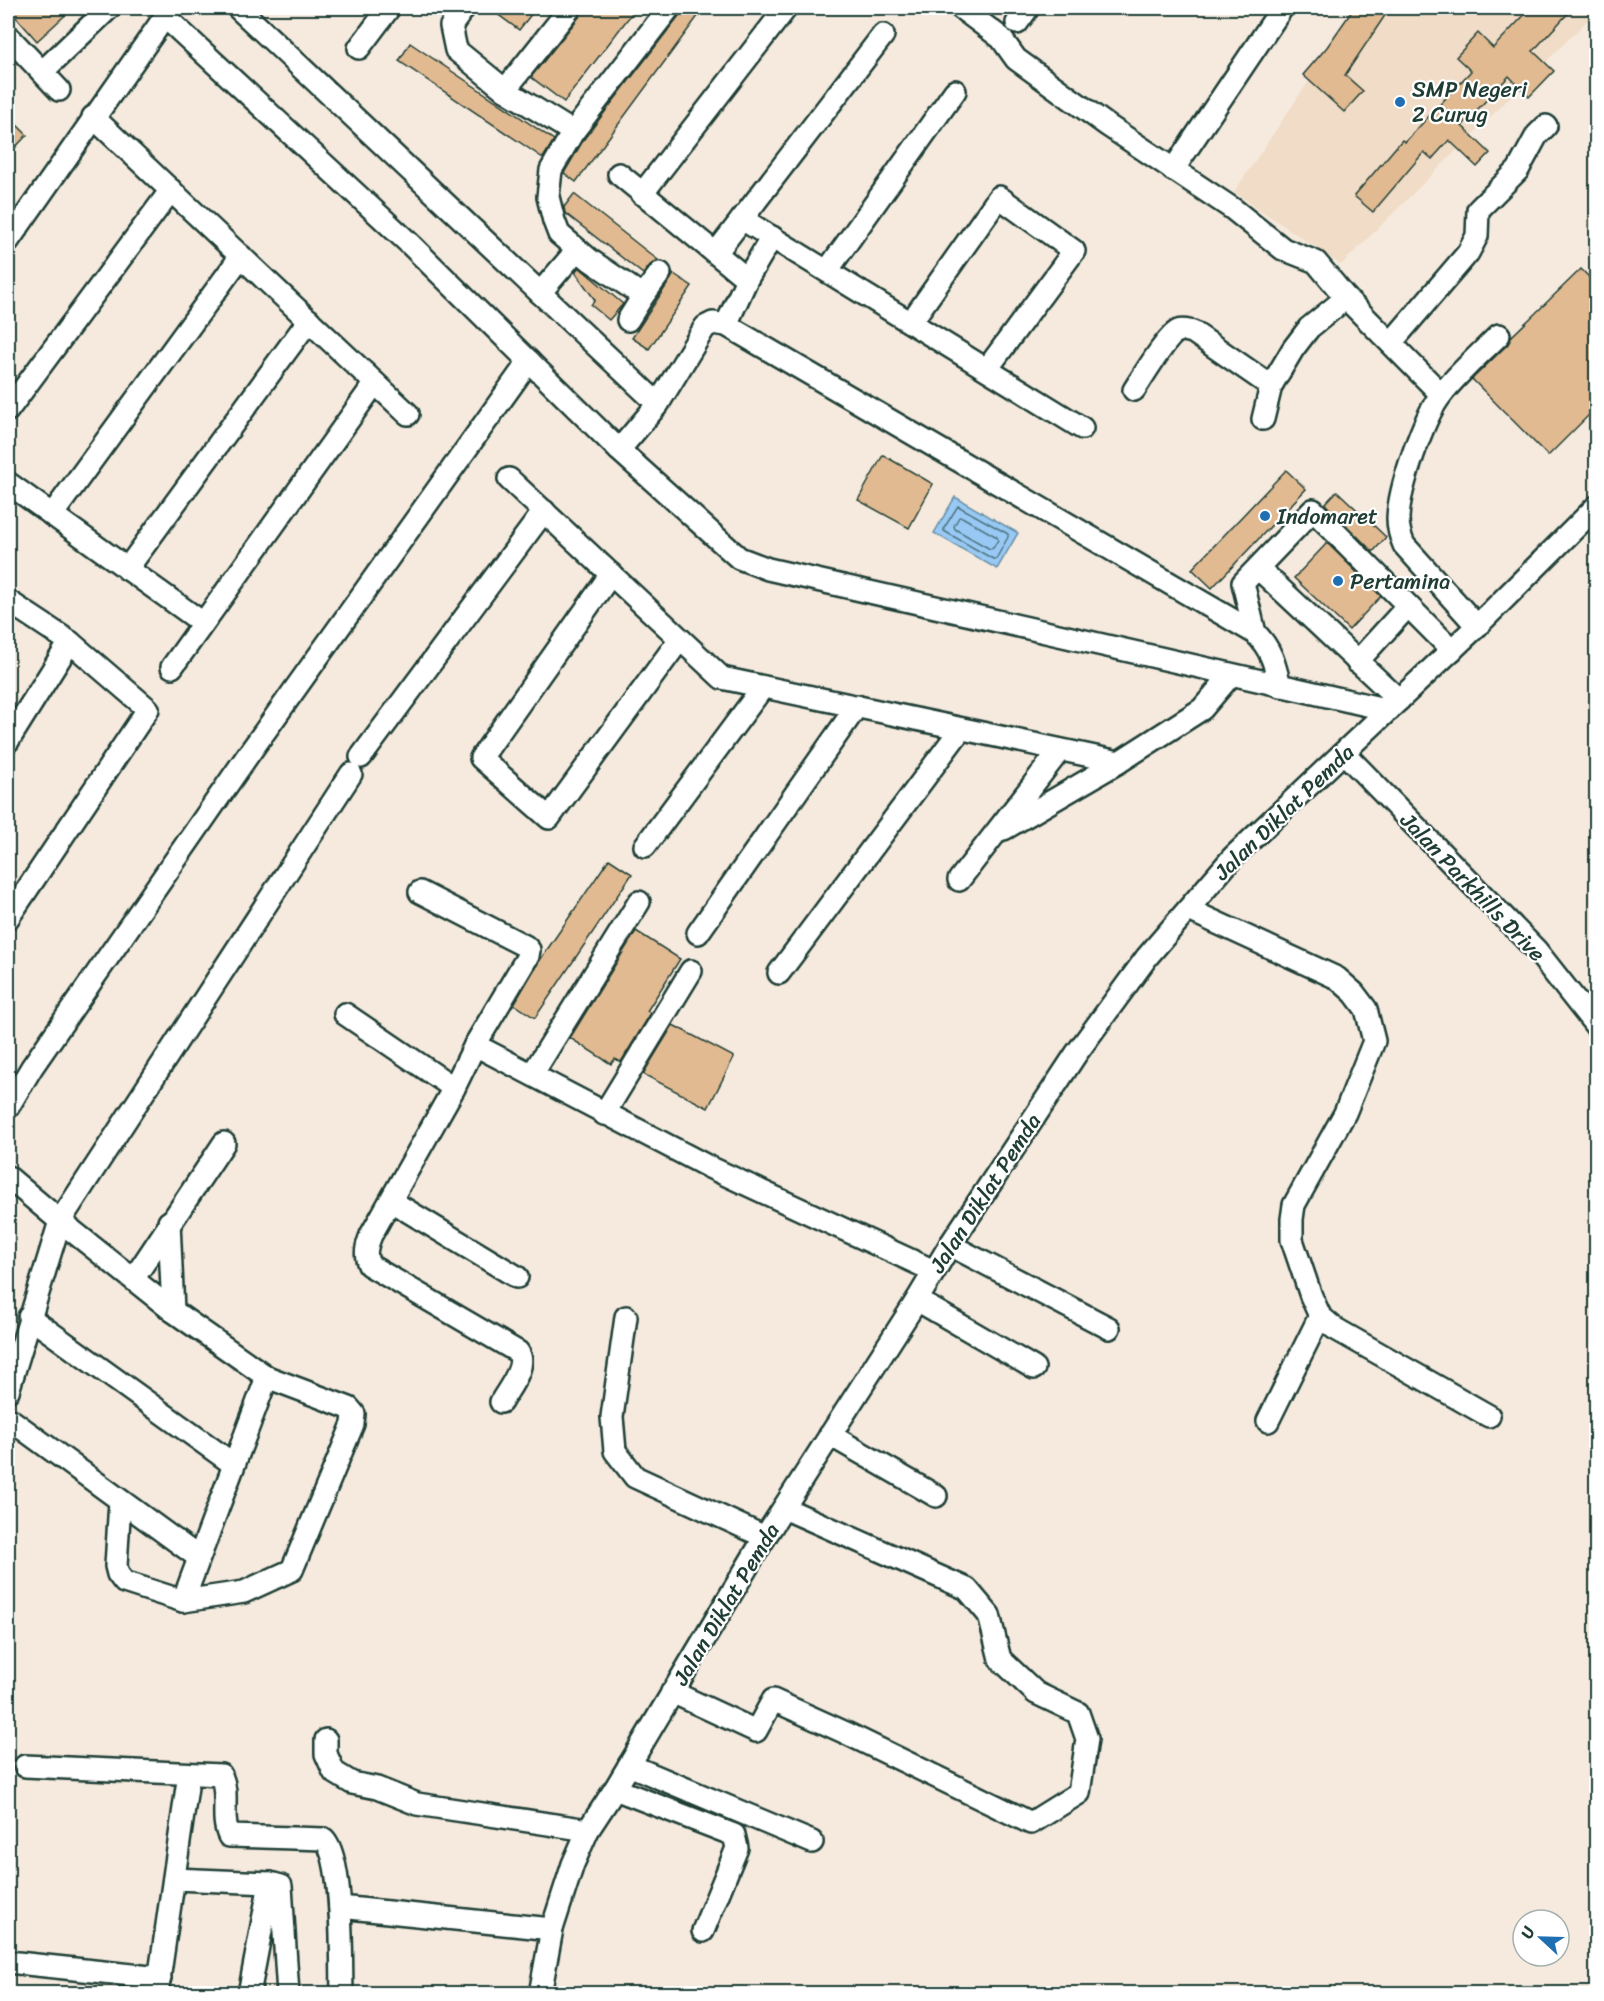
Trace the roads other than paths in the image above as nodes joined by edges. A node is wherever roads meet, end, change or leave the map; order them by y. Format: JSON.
{"nodes":[{"id":1,"x":109,"y":8,"type":"edge"},
{"id":2,"x":238,"y":8,"type":"edge"},
{"id":3,"x":386,"y":8,"type":"edge"},
{"id":4,"x":464,"y":8,"type":"edge"},
{"id":5,"x":570,"y":8,"type":"edge"},
{"id":6,"x":669,"y":8,"type":"edge"},
{"id":7,"x":786,"y":8,"type":"edge"},
{"id":8,"x":961,"y":8,"type":"edge"},
{"id":9,"x":1282,"y":8,"type":"edge"},
{"id":10,"x":167,"y":12,"type":"edge"},
{"id":11,"x":883,"y":35,"type":"dead end"},
{"id":12,"x":10,"y":45,"type":"edge"},
{"id":13,"x":359,"y":48,"type":"dead end"},
{"id":14,"x":42,"y":72,"type":"junction"},
{"id":15,"x":59,"y":90,"type":"dead end"},
{"id":16,"x":505,"y":90,"type":"junction"},
{"id":17,"x":955,"y":91,"type":"dead end"},
{"id":18,"x":93,"y":117,"type":"junction"},
{"id":19,"x":1546,"y":126,"type":"dead end"},
{"id":20,"x":573,"y":132,"type":"junction"},
{"id":21,"x":1173,"y":170,"type":"junction"},
{"id":22,"x":619,"y":174,"type":"dead end"},
{"id":23,"x":171,"y":190,"type":"junction"},
{"id":24,"x":642,"y":194,"type":"junction"},
{"id":25,"x":742,"y":219,"type":"junction"},
{"id":26,"x":772,"y":237,"type":"junction"},
{"id":27,"x":8,"y":241,"type":"edge"},
{"id":28,"x":577,"y":250,"type":"junction"},
{"id":29,"x":716,"y":253,"type":"junction"},
{"id":30,"x":241,"y":256,"type":"junction"},
{"id":31,"x":827,"y":271,"type":"junction"},
{"id":32,"x":660,"y":273,"type":"dead end"},
{"id":33,"x":747,"y":279,"type":"junction"},
{"id":34,"x":540,"y":293,"type":"junction"},
{"id":35,"x":643,"y":296,"type":"junction"},
{"id":36,"x":1346,"y":298,"type":"junction"},
{"id":37,"x":309,"y":320,"type":"junction"},
{"id":38,"x":628,"y":320,"type":"dead end"},
{"id":39,"x":911,"y":322,"type":"junction"},
{"id":40,"x":726,"y":325,"type":"junction"},
{"id":41,"x":1499,"y":335,"type":"dead end"},
{"id":42,"x":1391,"y":343,"type":"junction"},
{"id":43,"x":529,"y":361,"type":"junction"},
{"id":44,"x":987,"y":369,"type":"junction"},
{"id":45,"x":375,"y":383,"type":"junction"},
{"id":46,"x":1271,"y":386,"type":"junction"},
{"id":47,"x":1134,"y":390,"type":"dead end"},
{"id":48,"x":1442,"y":394,"type":"junction"},
{"id":49,"x":655,"y":408,"type":"junction"},
{"id":50,"x":8,"y":410,"type":"edge"},
{"id":51,"x":408,"y":414,"type":"dead end"},
{"id":52,"x":1263,"y":419,"type":"dead end"},
{"id":53,"x":1082,"y":428,"type":"dead end"},
{"id":54,"x":623,"y":445,"type":"junction"},
{"id":55,"x":509,"y":479,"type":"dead end"},
{"id":56,"x":8,"y":483,"type":"edge"},
{"id":57,"x":1596,"y":507,"type":"edge"},
{"id":58,"x":544,"y":511,"type":"junction"},
{"id":59,"x":52,"y":515,"type":"junction"},
{"id":60,"x":1258,"y":568,"type":"junction"},
{"id":61,"x":127,"y":569,"type":"junction"},
{"id":62,"x":611,"y":574,"type":"junction"},
{"id":63,"x":8,"y":601,"type":"edge"},
{"id":64,"x":1408,"y":606,"type":"junction"},
{"id":65,"x":203,"y":623,"type":"junction"},
{"id":66,"x":1478,"y":626,"type":"junction"},
{"id":67,"x":1255,"y":633,"type":"junction"},
{"id":68,"x":680,"y":639,"type":"junction"},
{"id":69,"x":70,"y":642,"type":"junction"},
{"id":70,"x":1452,"y":650,"type":"junction"},
{"id":71,"x":1357,"y":662,"type":"junction"},
{"id":72,"x":172,"y":667,"type":"dead end"},
{"id":73,"x":1231,"y":675,"type":"junction"},
{"id":74,"x":1280,"y":686,"type":"junction"},
{"id":75,"x":763,"y":687,"type":"junction"},
{"id":76,"x":1394,"y":705,"type":"junction"},
{"id":77,"x":857,"y":706,"type":"junction"},
{"id":78,"x":961,"y":729,"type":"junction"},
{"id":79,"x":8,"y":741,"type":"edge"},
{"id":80,"x":1060,"y":750,"type":"junction"},
{"id":81,"x":1344,"y":753,"type":"junction"},
{"id":82,"x":1119,"y":762,"type":"junction"},
{"id":83,"x":993,"y":836,"type":"junction"},
{"id":84,"x":645,"y":846,"type":"dead end"},
{"id":85,"x":959,"y":880,"type":"dead end"},
{"id":86,"x":420,"y":892,"type":"dead end"},
{"id":87,"x":639,"y":902,"type":"dead end"},
{"id":88,"x":1189,"y":910,"type":"junction"},
{"id":89,"x":8,"y":918,"type":"edge"},
{"id":90,"x":698,"y":933,"type":"dead end"},
{"id":91,"x":691,"y":971,"type":"dead end"},
{"id":92,"x":779,"y":973,"type":"dead end"},
{"id":93,"x":345,"y":1014,"type":"dead end"},
{"id":94,"x":1596,"y":1026,"type":"edge"},
{"id":95,"x":475,"y":1045,"type":"junction"},
{"id":96,"x":533,"y":1073,"type":"junction"},
{"id":97,"x":454,"y":1088,"type":"junction"},
{"id":98,"x":8,"y":1107,"type":"edge"},
{"id":99,"x":604,"y":1114,"type":"junction"},
{"id":100,"x":224,"y":1143,"type":"dead end"},
{"id":101,"x":8,"y":1178,"type":"edge"},
{"id":102,"x":391,"y":1201,"type":"junction"},
{"id":103,"x":60,"y":1221,"type":"junction"},
{"id":104,"x":170,"y":1222,"type":"junction"},
{"id":105,"x":950,"y":1245,"type":"junction"},
{"id":106,"x":934,"y":1271,"type":"junction"},
{"id":107,"x":517,"y":1277,"type":"dead end"},
{"id":108,"x":134,"y":1278,"type":"junction"},
{"id":109,"x":917,"y":1300,"type":"junction"},
{"id":110,"x":173,"y":1311,"type":"junction"},
{"id":111,"x":1320,"y":1316,"type":"junction"},
{"id":112,"x":29,"y":1317,"type":"junction"},
{"id":113,"x":626,"y":1317,"type":"dead end"},
{"id":114,"x":1108,"y":1328,"type":"dead end"},
{"id":115,"x":1034,"y":1368,"type":"dead end"},
{"id":116,"x":267,"y":1377,"type":"junction"},
{"id":117,"x":8,"y":1390,"type":"edge"},
{"id":118,"x":501,"y":1402,"type":"dead end"},
{"id":119,"x":1488,"y":1416,"type":"dead end"},
{"id":120,"x":8,"y":1418,"type":"edge"},
{"id":121,"x":1268,"y":1421,"type":"dead end"},
{"id":122,"x":830,"y":1436,"type":"junction"},
{"id":123,"x":233,"y":1464,"type":"junction"},
{"id":124,"x":936,"y":1496,"type":"dead end"},
{"id":125,"x":120,"y":1501,"type":"junction"},
{"id":126,"x":784,"y":1508,"type":"junction"},
{"id":127,"x":765,"y":1537,"type":"junction"},
{"id":128,"x":198,"y":1557,"type":"junction"},
{"id":129,"x":183,"y":1601,"type":"junction"},
{"id":130,"x":672,"y":1692,"type":"junction"},
{"id":131,"x":326,"y":1740,"type":"dead end"},
{"id":132,"x":629,"y":1765,"type":"junction"},
{"id":133,"x":25,"y":1767,"type":"dead end"},
{"id":134,"x":187,"y":1787,"type":"dead end"},
{"id":135,"x":615,"y":1789,"type":"junction"},
{"id":136,"x":588,"y":1830,"type":"junction"},
{"id":137,"x":812,"y":1842,"type":"dead end"},
{"id":138,"x":174,"y":1879,"type":"junction"},
{"id":139,"x":270,"y":1883,"type":"junction"},
{"id":140,"x":340,"y":1907,"type":"junction"},
{"id":141,"x":552,"y":1929,"type":"junction"},
{"id":142,"x":703,"y":1931,"type":"dead end"},
{"id":143,"x":8,"y":1962,"type":"edge"},
{"id":144,"x":159,"y":1986,"type":"edge"},
{"id":145,"x":249,"y":1994,"type":"edge"},
{"id":146,"x":288,"y":1994,"type":"edge"},
{"id":147,"x":342,"y":1994,"type":"edge"},
{"id":148,"x":540,"y":1994,"type":"edge"}],
"edges":[{"from":1,"to":14,"type":"street"},
{"from":2,"to":34,"type":"street"},
{"from":3,"to":13,"type":"street"},
{"from":4,"to":16,"type":"street"},
{"from":5,"to":16,"type":"street"},
{"from":6,"to":20,"type":"street"},
{"from":7,"to":24,"type":"street"},
{"from":8,"to":21,"type":"street"},
{"from":9,"to":21,"type":"street"},
{"from":10,"to":18,"type":"street"},
{"from":10,"to":43,"type":"street"},
{"from":11,"to":25,"type":"street"},
{"from":12,"to":14,"type":"street"},
{"from":14,"to":15,"type":"street"},
{"from":16,"to":20,"type":"street"},
{"from":17,"to":31,"type":"street"},
{"from":18,"to":23,"type":"street"},
{"from":18,"to":27,"type":"street"},
{"from":19,"to":42,"type":"street"},
{"from":20,"to":28,"type":"street"},
{"from":21,"to":36,"type":"street"},
{"from":22,"to":24,"type":"street"},
{"from":23,"to":30,"type":"street"},
{"from":23,"to":50,"type":"street"},
{"from":24,"to":29,"type":"street"},
{"from":25,"to":26,"type":"street"},
{"from":25,"to":29,"type":"street"},
{"from":26,"to":31,"type":"street"},
{"from":26,"to":33,"type":"street"},
{"from":28,"to":34,"type":"street"},
{"from":28,"to":35,"type":"street"},
{"from":29,"to":33,"type":"street"},
{"from":30,"to":37,"type":"street"},
{"from":30,"to":59,"type":"street"},
{"from":31,"to":39,"type":"street"},
{"from":32,"to":35,"type":"street"},
{"from":33,"to":40,"type":"street"},
{"from":34,"to":49,"type":"street"},
{"from":35,"to":38,"type":"street"},
{"from":36,"to":42,"type":"street"},
{"from":36,"to":46,"type":"street"},
{"from":37,"to":45,"type":"street"},
{"from":37,"to":61,"type":"street"},
{"from":39,"to":44,"type":"street"},
{"from":39,"to":44,"type":"street"},
{"from":40,"to":49,"type":"street"},
{"from":40,"to":67,"type":"street"},
{"from":41,"to":48,"type":"street"},
{"from":42,"to":48,"type":"street"},
{"from":43,"to":54,"type":"street"},
{"from":43,"to":98,"type":"street"},
{"from":44,"to":53,"type":"street"},
{"from":45,"to":51,"type":"street"},
{"from":45,"to":65,"type":"street"},
{"from":46,"to":47,"type":"street"},
{"from":46,"to":52,"type":"street"},
{"from":48,"to":66,"type":"street"},
{"from":49,"to":54,"type":"street"},
{"from":54,"to":73,"type":"street"},
{"from":55,"to":58,"type":"street"},
{"from":56,"to":59,"type":"street"},
{"from":57,"to":66,"type":"street","name":"Jalan Diklat Pemda"},
{"from":58,"to":62,"type":"street"},
{"from":58,"to":103,"type":"street"},
{"from":59,"to":61,"type":"street"},
{"from":60,"to":64,"type":"street"},
{"from":60,"to":67,"type":"street"},
{"from":60,"to":71,"type":"street"},
{"from":61,"to":65,"type":"street"},
{"from":62,"to":68,"type":"street"},
{"from":62,"to":68,"type":"street"},
{"from":63,"to":69,"type":"street"},
{"from":64,"to":70,"type":"street"},
{"from":64,"to":71,"type":"street"},
{"from":65,"to":72,"type":"street"},
{"from":66,"to":70,"type":"street","name":"Jalan Diklat Pemda"},
{"from":67,"to":74,"type":"street"},
{"from":68,"to":75,"type":"street"},
{"from":69,"to":79,"type":"street"},
{"from":69,"to":89,"type":"street"},
{"from":70,"to":76,"type":"street","name":"Jalan Diklat Pemda"},
{"from":71,"to":76,"type":"street"},
{"from":73,"to":74,"type":"street"},
{"from":73,"to":82,"type":"street"},
{"from":74,"to":76,"type":"street"},
{"from":75,"to":77,"type":"street"},
{"from":75,"to":84,"type":"street"},
{"from":76,"to":81,"type":"street","name":"Jalan Diklat Pemda"},
{"from":77,"to":78,"type":"street"},
{"from":77,"to":90,"type":"street"},
{"from":78,"to":80,"type":"street"},
{"from":78,"to":92,"type":"street"},
{"from":80,"to":82,"type":"street"},
{"from":80,"to":83,"type":"street"},
{"from":81,"to":88,"type":"street","name":"Jalan Diklat Pemda"},
{"from":81,"to":94,"type":"street","name":"Jalan Parkhills Drive"},
{"from":82,"to":83,"type":"street"},
{"from":83,"to":85,"type":"street"},
{"from":86,"to":95,"type":"street"},
{"from":87,"to":96,"type":"street"},
{"from":88,"to":105,"type":"street","name":"Jalan Diklat Pemda"},
{"from":88,"to":111,"type":"street"},
{"from":91,"to":99,"type":"street"},
{"from":93,"to":97,"type":"street"},
{"from":95,"to":96,"type":"street"},
{"from":95,"to":97,"type":"street"},
{"from":96,"to":99,"type":"street"},
{"from":97,"to":102,"type":"street"},
{"from":99,"to":106,"type":"street"},
{"from":100,"to":104,"type":"street"},
{"from":101,"to":103,"type":"street"},
{"from":102,"to":107,"type":"street"},
{"from":102,"to":118,"type":"street"},
{"from":103,"to":108,"type":"street"},
{"from":103,"to":112,"type":"street"},
{"from":104,"to":108,"type":"street"},
{"from":104,"to":110,"type":"street"},
{"from":105,"to":106,"type":"street","name":"Jalan Diklat Pemda"},
{"from":105,"to":114,"type":"street"},
{"from":106,"to":109,"type":"street","name":"Jalan Diklat Pemda"},
{"from":108,"to":110,"type":"street"},
{"from":109,"to":115,"type":"street"},
{"from":109,"to":122,"type":"street","name":"Jalan Diklat Pemda"},
{"from":110,"to":116,"type":"street"},
{"from":111,"to":119,"type":"street"},
{"from":111,"to":121,"type":"street"},
{"from":112,"to":117,"type":"street"},
{"from":112,"to":123,"type":"street"},
{"from":113,"to":127,"type":"street"},
{"from":116,"to":123,"type":"street"},
{"from":116,"to":129,"type":"street"},
{"from":120,"to":125,"type":"street"},
{"from":122,"to":124,"type":"street"},
{"from":122,"to":126,"type":"street","name":"Jalan Diklat Pemda"},
{"from":123,"to":128,"type":"street"},
{"from":125,"to":128,"type":"street"},
{"from":125,"to":129,"type":"street"},
{"from":126,"to":127,"type":"street","name":"Jalan Diklat Pemda"},
{"from":126,"to":130,"type":"street"},
{"from":127,"to":130,"type":"street","name":"Jalan Diklat Pemda"},
{"from":128,"to":129,"type":"street"},
{"from":130,"to":132,"type":"street","name":"Jalan Diklat Pemda"},
{"from":131,"to":136,"type":"street"},
{"from":132,"to":135,"type":"street","name":"Jalan Diklat Pemda"},
{"from":132,"to":137,"type":"street"},
{"from":133,"to":140,"type":"street"},
{"from":134,"to":138,"type":"street"},
{"from":135,"to":136,"type":"street","name":"Jalan Diklat Pemda"},
{"from":135,"to":142,"type":"street"},
{"from":136,"to":141,"type":"street","name":"Jalan Diklat Pemda"},
{"from":138,"to":139,"type":"street"},
{"from":138,"to":144,"type":"street"},
{"from":139,"to":145,"type":"street"},
{"from":139,"to":146,"type":"street"},
{"from":140,"to":141,"type":"street"},
{"from":140,"to":147,"type":"street"},
{"from":141,"to":148,"type":"street","name":"Jalan Diklat Pemda"},
{"from":143,"to":144,"type":"street"}]}
